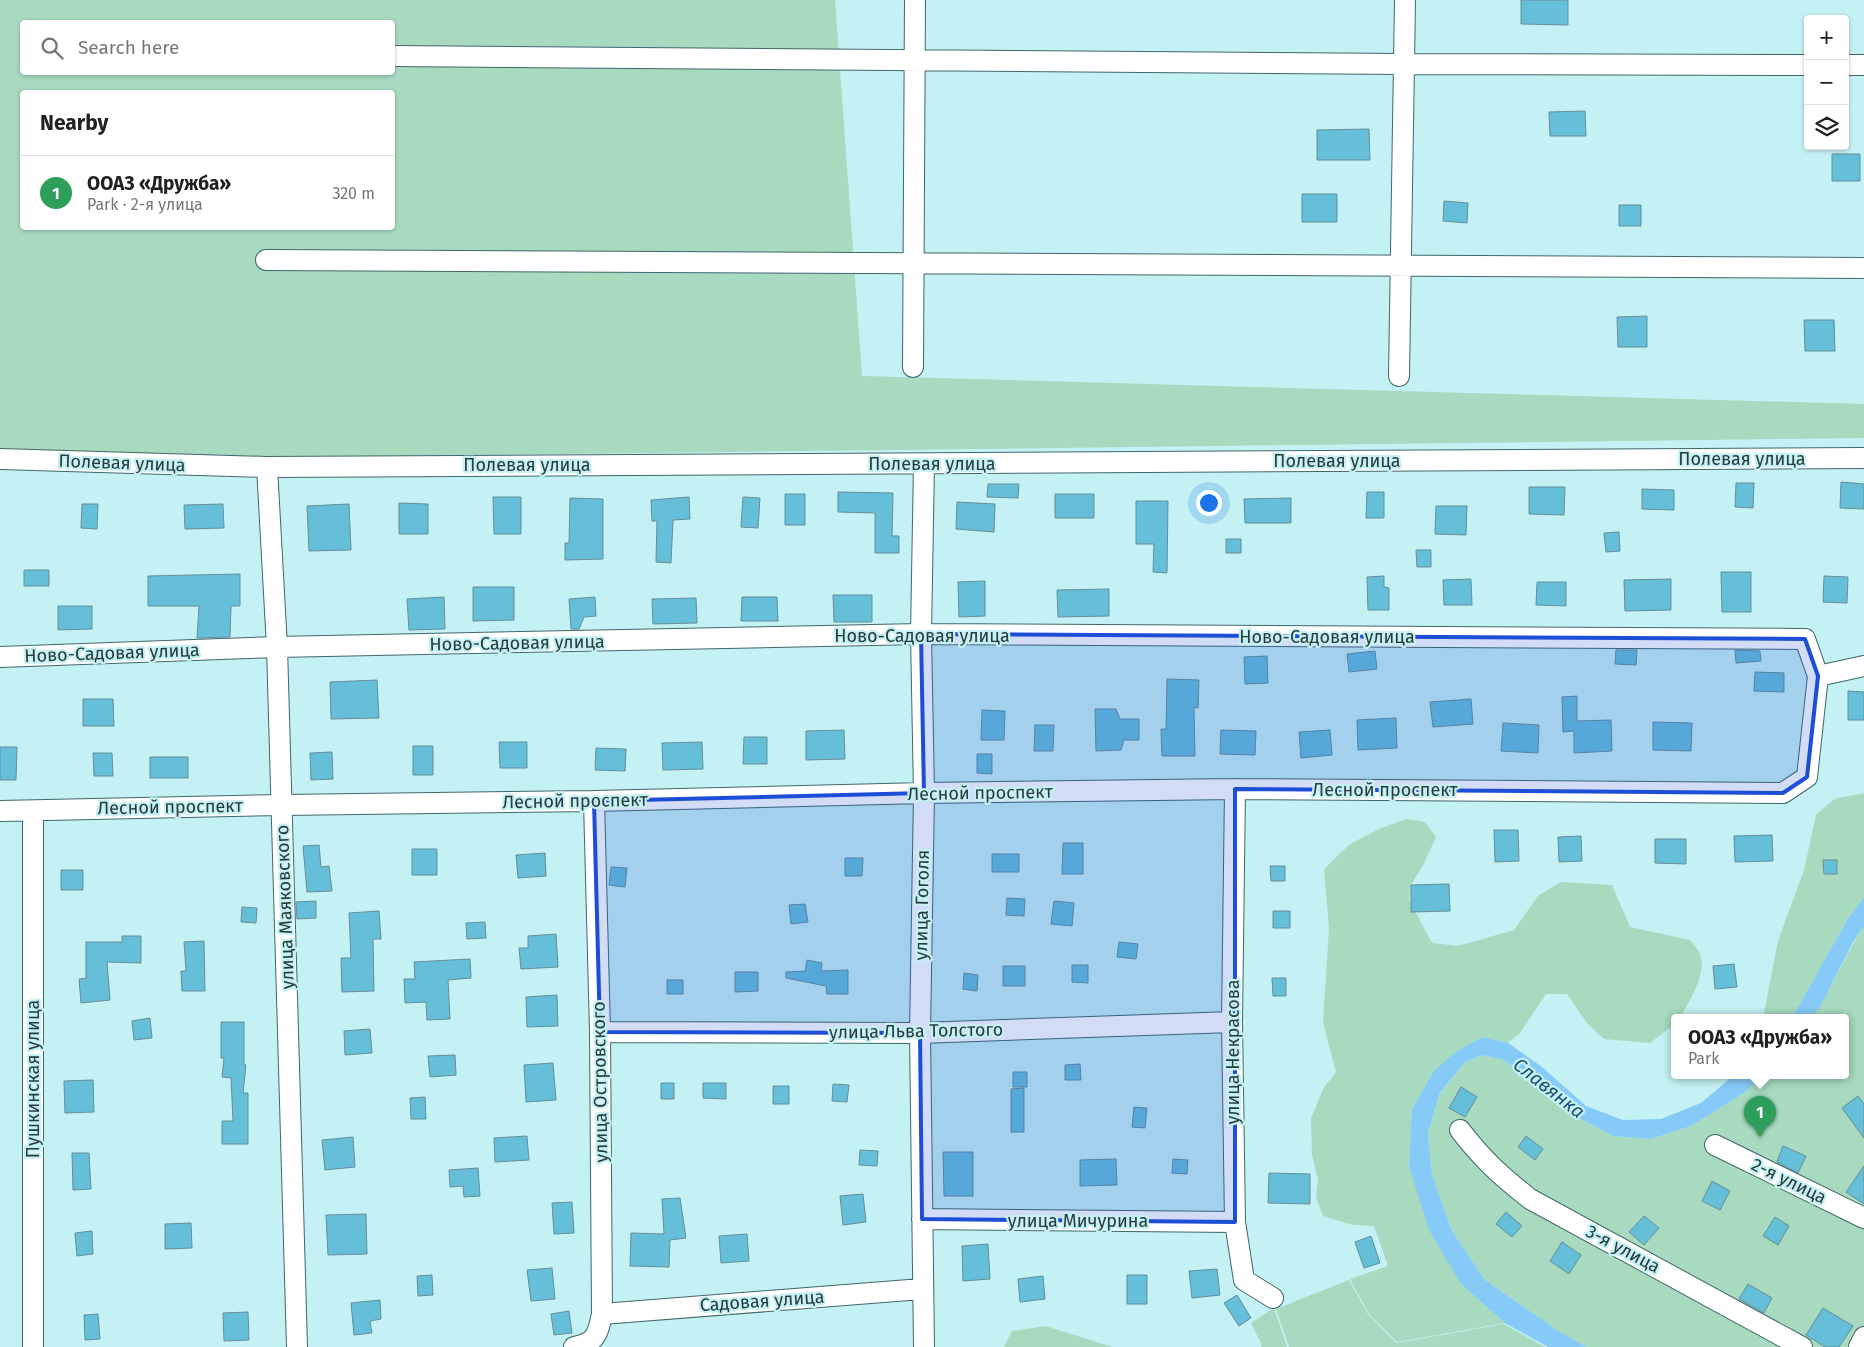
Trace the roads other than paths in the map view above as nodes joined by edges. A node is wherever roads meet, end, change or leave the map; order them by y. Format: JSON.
{"nodes":[{"id":1,"x":915,"y":0,"type":"edge"},
{"id":2,"x":1405,"y":0,"type":"edge"},
{"id":3,"x":395,"y":56,"type":"edge"},
{"id":4,"x":915,"y":61,"type":"junction"},
{"id":5,"x":1404,"y":64,"type":"junction"},
{"id":6,"x":1849,"y":65,"type":"edge"},
{"id":7,"x":1864,"y":65,"type":"edge"},
{"id":8,"x":1804,"y":66,"type":"edge"},
{"id":9,"x":266,"y":260,"type":"dead end"},
{"id":10,"x":914,"y":263,"type":"junction"},
{"id":11,"x":1402,"y":268,"type":"junction"},
{"id":12,"x":1864,"y":268,"type":"edge"},
{"id":13,"x":913,"y":368,"type":"dead end"},
{"id":14,"x":1399,"y":376,"type":"dead end"},
{"id":15,"x":1864,"y":458,"type":"edge"},
{"id":16,"x":0,"y":459,"type":"edge"},
{"id":17,"x":924,"y":464,"type":"junction"},
{"id":18,"x":267,"y":467,"type":"junction"},
{"id":19,"x":921,"y":634,"type":"junction"},
{"id":20,"x":278,"y":648,"type":"junction"},
{"id":21,"x":0,"y":657,"type":"edge"},
{"id":22,"x":1864,"y":666,"type":"edge"},
{"id":23,"x":1818,"y":676,"type":"junction"},
{"id":24,"x":1235,"y":789,"type":"junction"},
{"id":25,"x":924,"y":793,"type":"junction"},
{"id":26,"x":594,"y":801,"type":"junction"},
{"id":27,"x":282,"y":804,"type":"junction"},
{"id":28,"x":0,"y":811,"type":"edge"},
{"id":29,"x":33,"y":811,"type":"junction"},
{"id":30,"x":1232,"y":1022,"type":"junction"},
{"id":31,"x":600,"y":1032,"type":"junction"},
{"id":32,"x":920,"y":1033,"type":"junction"},
{"id":33,"x":1460,"y":1130,"type":"dead end"},
{"id":34,"x":1715,"y":1145,"type":"dead end"},
{"id":35,"x":1864,"y":1218,"type":"edge"},
{"id":36,"x":922,"y":1220,"type":"junction"},
{"id":37,"x":1235,"y":1222,"type":"junction"},
{"id":38,"x":922,"y":1289,"type":"junction"},
{"id":39,"x":1273,"y":1298,"type":"dead end"},
{"id":40,"x":602,"y":1314,"type":"junction"},
{"id":41,"x":1864,"y":1337,"type":"edge"},
{"id":42,"x":32,"y":1347,"type":"edge"},
{"id":43,"x":297,"y":1347,"type":"edge"},
{"id":44,"x":574,"y":1347,"type":"edge"},
{"id":45,"x":924,"y":1347,"type":"edge"},
{"id":46,"x":1802,"y":1347,"type":"edge"},
{"id":47,"x":1859,"y":1347,"type":"edge"}],
"edges":[{"from":1,"to":4,"type":"street"},
{"from":2,"to":5,"type":"street"},
{"from":3,"to":4,"type":"street"},
{"from":4,"to":5,"type":"street"},
{"from":4,"to":10,"type":"street"},
{"from":5,"to":8,"type":"street"},
{"from":5,"to":11,"type":"street"},
{"from":6,"to":7,"type":"street"},
{"from":9,"to":10,"type":"street"},
{"from":10,"to":11,"type":"street"},
{"from":10,"to":13,"type":"street"},
{"from":11,"to":12,"type":"street"},
{"from":11,"to":14,"type":"street"},
{"from":15,"to":17,"type":"street","name":"Полевая улица"},
{"from":16,"to":18,"type":"street","name":"Полевая улица"},
{"from":17,"to":18,"type":"street","name":"Полевая улица"},
{"from":17,"to":19,"type":"street","name":"улица Гоголя"},
{"from":18,"to":20,"type":"street","name":"улица Маяковского"},
{"from":19,"to":20,"type":"street","name":"Ново-Садовая улица"},
{"from":19,"to":23,"type":"street","name":"Ново-Садовая улица"},
{"from":19,"to":25,"type":"street","name":"улица Гоголя"},
{"from":20,"to":21,"type":"street","name":"Ново-Садовая улица"},
{"from":20,"to":27,"type":"street","name":"улица Маяковского"},
{"from":22,"to":23,"type":"street"},
{"from":23,"to":24,"type":"street","name":"Лесной проспект"},
{"from":24,"to":25,"type":"street","name":"Лесной проспект"},
{"from":24,"to":30,"type":"street","name":"улица Некрасова"},
{"from":25,"to":26,"type":"street","name":"Лесной проспект"},
{"from":25,"to":32,"type":"street","name":"улица Гоголя"},
{"from":26,"to":27,"type":"street","name":"Лесной проспект"},
{"from":26,"to":31,"type":"street","name":"улица Островского"},
{"from":27,"to":29,"type":"street","name":"Лесной проспект"},
{"from":27,"to":43,"type":"street","name":"улица Маяковского"},
{"from":28,"to":29,"type":"street","name":"Лесной проспект"},
{"from":29,"to":42,"type":"street","name":"Пушкинская улица"},
{"from":30,"to":32,"type":"street","name":"улица Льва Толстого"},
{"from":30,"to":37,"type":"street","name":"улица Некрасова"},
{"from":31,"to":32,"type":"street","name":"улица Льва Толстого"},
{"from":31,"to":40,"type":"street","name":"улица Островского"},
{"from":32,"to":36,"type":"street","name":"улица Гоголя"},
{"from":33,"to":46,"type":"street","name":"3-я улица"},
{"from":34,"to":35,"type":"street","name":"2-я улица"},
{"from":36,"to":37,"type":"street","name":"улица Мичурина"},
{"from":36,"to":38,"type":"street","name":"улица Гоголя"},
{"from":37,"to":39,"type":"street","name":"улица Некрасова"},
{"from":38,"to":40,"type":"street","name":"Садовая улица"},
{"from":38,"to":45,"type":"street","name":"улица Гоголя"},
{"from":40,"to":44,"type":"street","name":"улица Островского"},
{"from":41,"to":47,"type":"street"}]}
